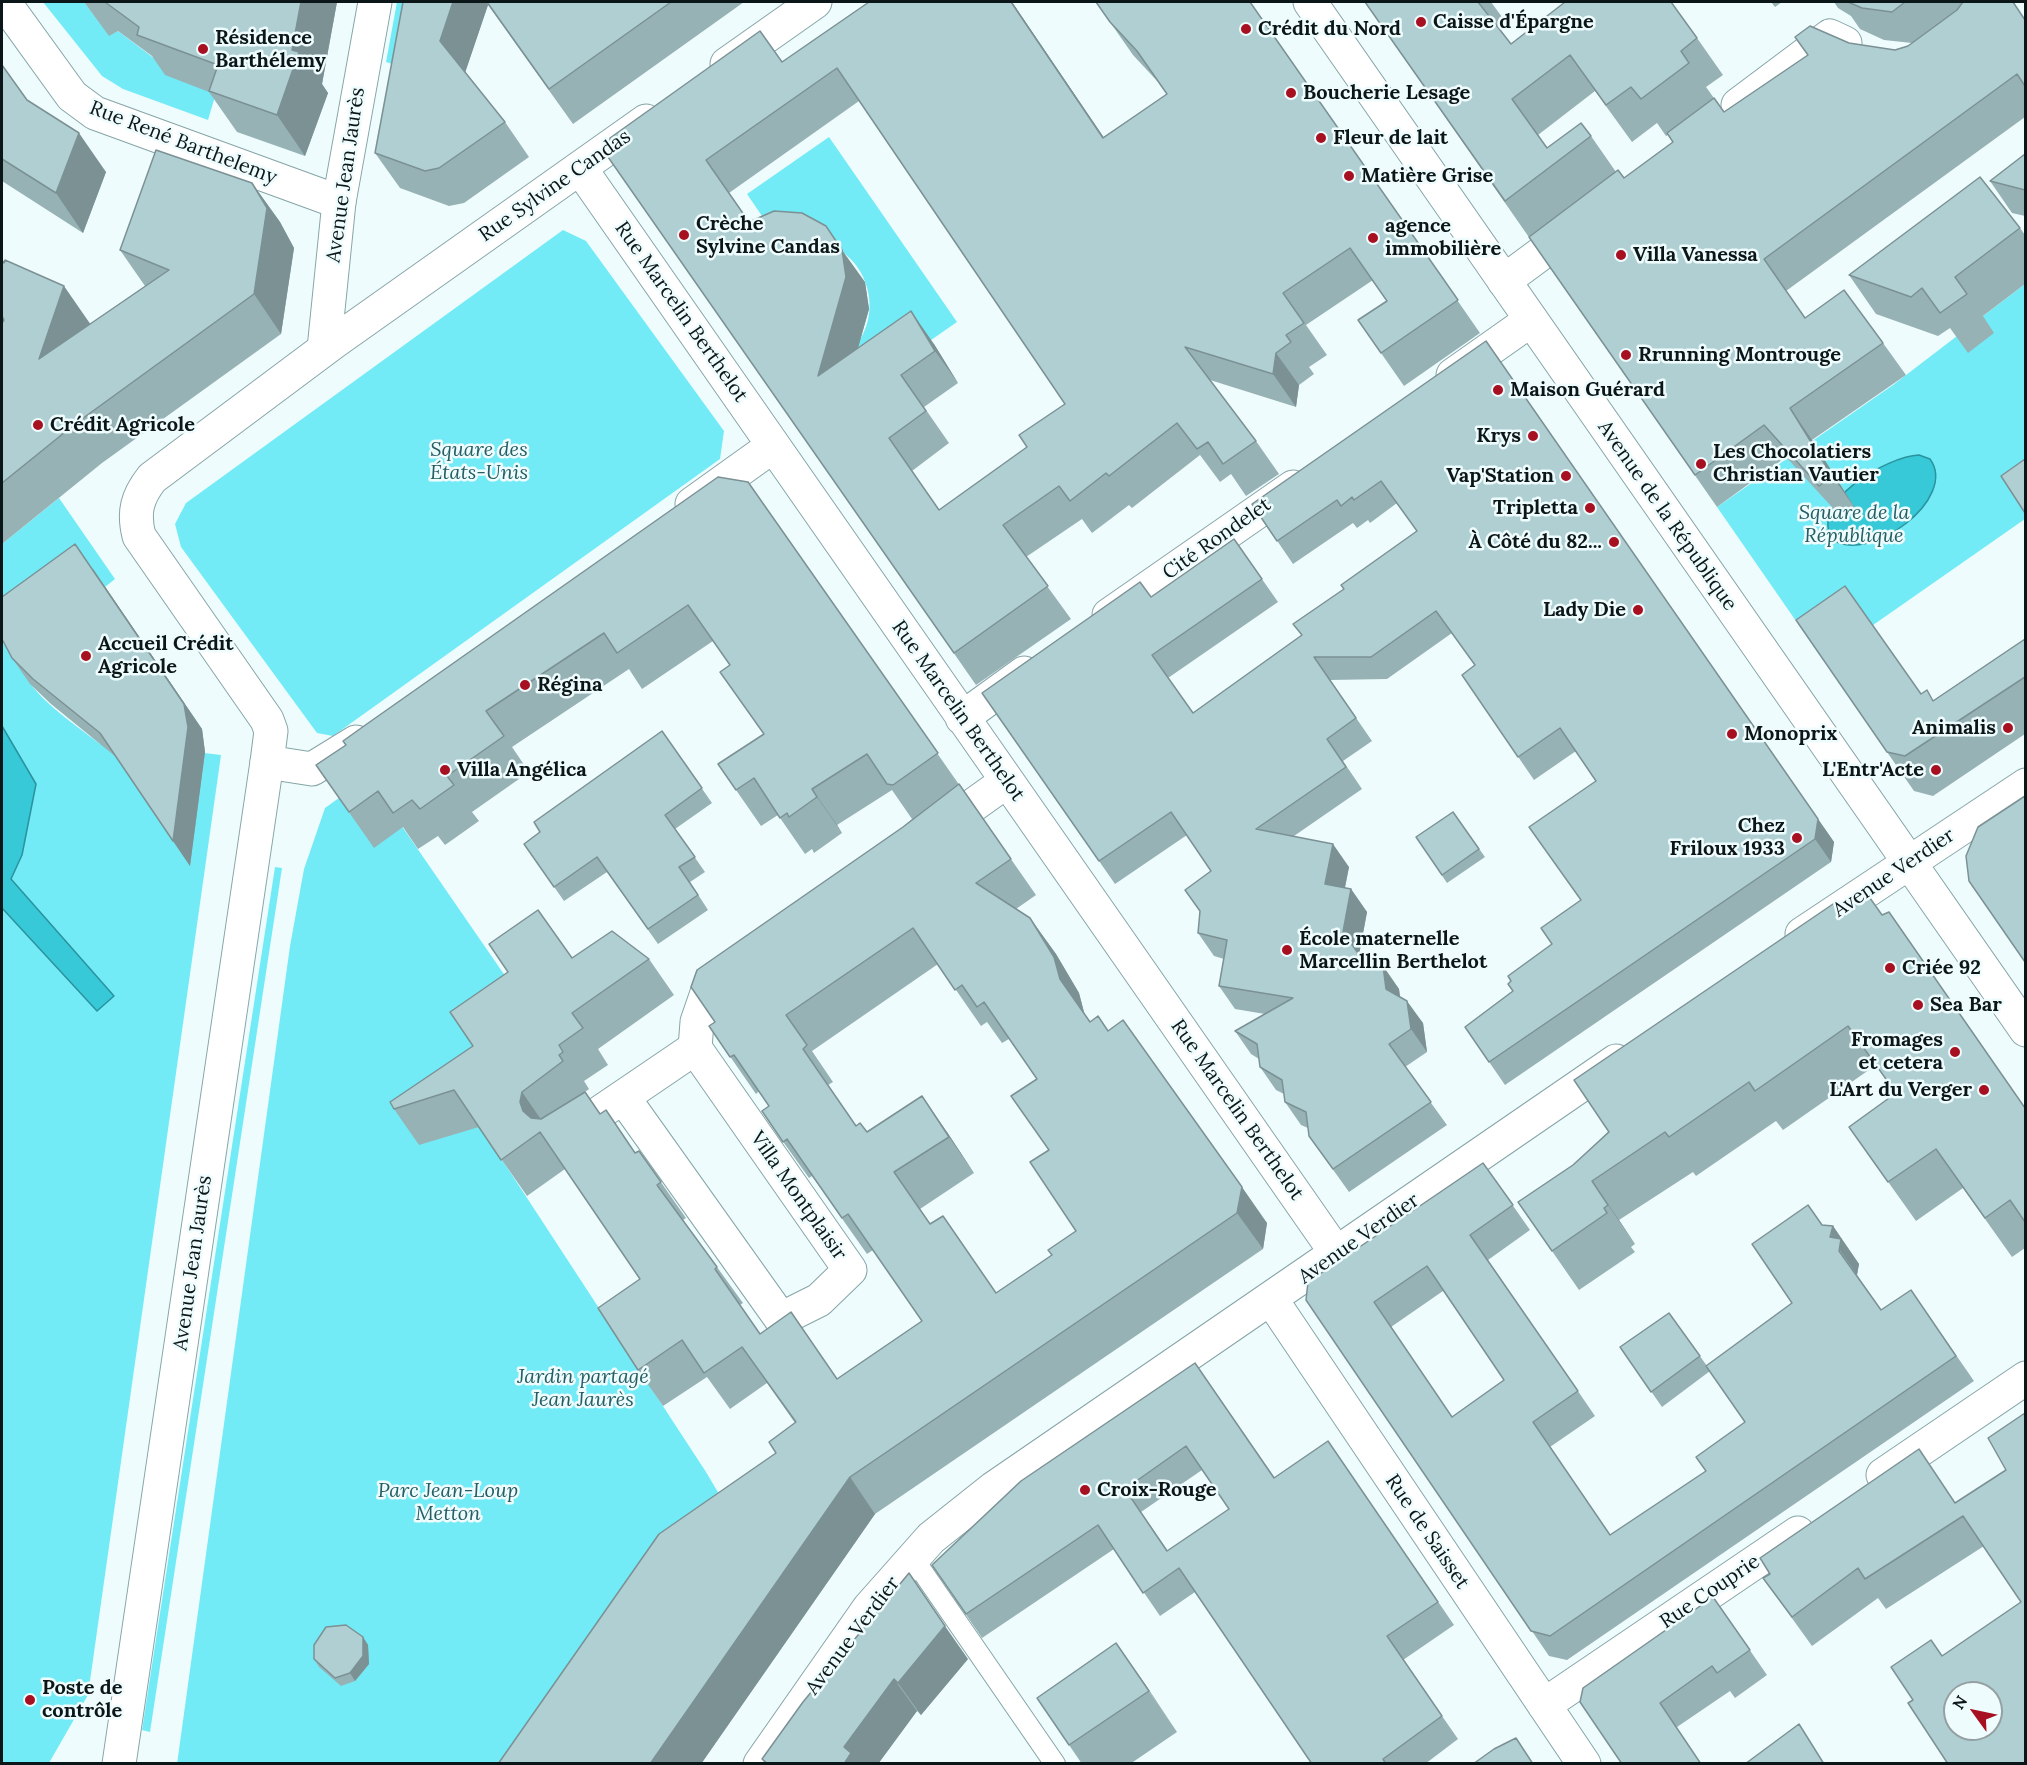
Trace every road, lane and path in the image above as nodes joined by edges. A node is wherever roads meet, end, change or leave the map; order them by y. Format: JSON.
{"nodes":[{"id":1,"x":4,"y":2,"type":"edge"},
{"id":2,"x":375,"y":2,"type":"edge"},
{"id":3,"x":815,"y":2,"type":"edge"},
{"id":4,"x":1310,"y":2,"type":"edge"},
{"id":5,"x":1869,"y":54,"type":"edge"},
{"id":6,"x":706,"y":78,"type":"edge"},
{"id":7,"x":668,"y":105,"type":"edge"},
{"id":8,"x":1718,"y":120,"type":"edge"},
{"id":9,"x":580,"y":168,"type":"junction"},
{"id":10,"x":339,"y":202,"type":"junction"},
{"id":11,"x":1597,"y":212,"type":"edge"},
{"id":12,"x":1504,"y":281,"type":"junction"},
{"id":13,"x":1531,"y":320,"type":"junction"},
{"id":14,"x":324,"y":349,"type":"junction"},
{"id":15,"x":1432,"y":390,"type":"edge"},
{"id":16,"x":773,"y":446,"type":"junction"},
{"id":17,"x":1314,"y":472,"type":"edge"},
{"id":18,"x":671,"y":519,"type":"edge"},
{"id":19,"x":1088,"y":629,"type":"edge"},
{"id":20,"x":1048,"y":657,"type":"edge"},
{"id":21,"x":962,"y":718,"type":"junction"},
{"id":22,"x":385,"y":722,"type":"edge"},
{"id":23,"x":267,"y":762,"type":"junction"},
{"id":24,"x":1007,"y":781,"type":"junction"},
{"id":25,"x":2025,"y":786,"type":"edge"},
{"id":26,"x":914,"y":848,"type":"edge"},
{"id":27,"x":1908,"y":863,"type":"junction"},
{"id":28,"x":1780,"y":950,"type":"edge"},
{"id":29,"x":754,"y":960,"type":"edge"},
{"id":30,"x":2025,"y":1030,"type":"edge"},
{"id":31,"x":1636,"y":1047,"type":"edge"},
{"id":32,"x":695,"y":1048,"type":"junction"},
{"id":33,"x":623,"y":1097,"type":"junction"},
{"id":34,"x":564,"y":1137,"type":"edge"},
{"id":35,"x":1337,"y":1254,"type":"junction"},
{"id":36,"x":1271,"y":1299,"type":"junction"},
{"id":37,"x":2025,"y":1378,"type":"edge"},
{"id":38,"x":1861,"y":1490,"type":"edge"},
{"id":39,"x":1821,"y":1516,"type":"edge"},
{"id":40,"x":913,"y":1558,"type":"junction"},
{"id":41,"x":1544,"y":1705,"type":"junction"},
{"id":42,"x":119,"y":1764,"type":"edge"},
{"id":43,"x":760,"y":1764,"type":"edge"},
{"id":44,"x":1055,"y":1764,"type":"edge"},
{"id":45,"x":1584,"y":1764,"type":"edge"}],
"edges":[{"from":1,"to":10,"type":"street","name":"Rue René Barthelemy"},
{"from":2,"to":10,"type":"street","name":"Avenue Jean Jaurès"},
{"from":3,"to":6,"type":"street"},
{"from":4,"to":12,"type":"street","name":"Avenue de la République"},
{"from":5,"to":8,"type":"street"},
{"from":7,"to":9,"type":"street","name":"Rue Sylvine Candas"},
{"from":9,"to":14,"type":"street","name":"Rue Sylvine Candas"},
{"from":9,"to":16,"type":"street","name":"Rue Marcelin Berthelot"},
{"from":10,"to":14,"type":"street","name":"Avenue Jean Jaurès"},
{"from":11,"to":12,"type":"street"},
{"from":12,"to":13,"type":"street","name":"Avenue de la République"},
{"from":13,"to":15,"type":"street"},
{"from":13,"to":27,"type":"street","name":"Avenue de la République"},
{"from":14,"to":23,"type":"street","name":"Rue Sylvine Candas"},
{"from":16,"to":18,"type":"street"},
{"from":16,"to":21,"type":"street","name":"Rue Marcelin Berthelot"},
{"from":17,"to":19,"type":"street","name":"Cité Rondelet"},
{"from":20,"to":21,"type":"street"},
{"from":21,"to":24,"type":"street","name":"Rue Marcelin Berthelot"},
{"from":22,"to":23,"type":"street"},
{"from":23,"to":42,"type":"street","name":"Avenue Jean Jaurès"},
{"from":24,"to":26,"type":"street"},
{"from":24,"to":35,"type":"street","name":"Rue Marcelin Berthelot"},
{"from":25,"to":27,"type":"street","name":"Avenue Verdier"},
{"from":27,"to":28,"type":"street","name":"Avenue Verdier"},
{"from":27,"to":30,"type":"street","name":"Avenue de la République"},
{"from":29,"to":32,"type":"street"},
{"from":31,"to":35,"type":"street","name":"Avenue Verdier"},
{"from":32,"to":33,"type":"street"},
{"from":32,"to":33,"type":"street","name":"Villa Montplaisir"},
{"from":33,"to":34,"type":"street"},
{"from":35,"to":36,"type":"street","name":"Avenue Verdier"},
{"from":36,"to":40,"type":"street","name":"Avenue Verdier"},
{"from":36,"to":41,"type":"street","name":"Rue de Saisset"},
{"from":37,"to":38,"type":"street"},
{"from":39,"to":41,"type":"street","name":"Rue Couprie"},
{"from":40,"to":43,"type":"street","name":"Avenue Verdier"},
{"from":40,"to":44,"type":"lane"},
{"from":41,"to":45,"type":"street","name":"Rue de Saisset"}]}
